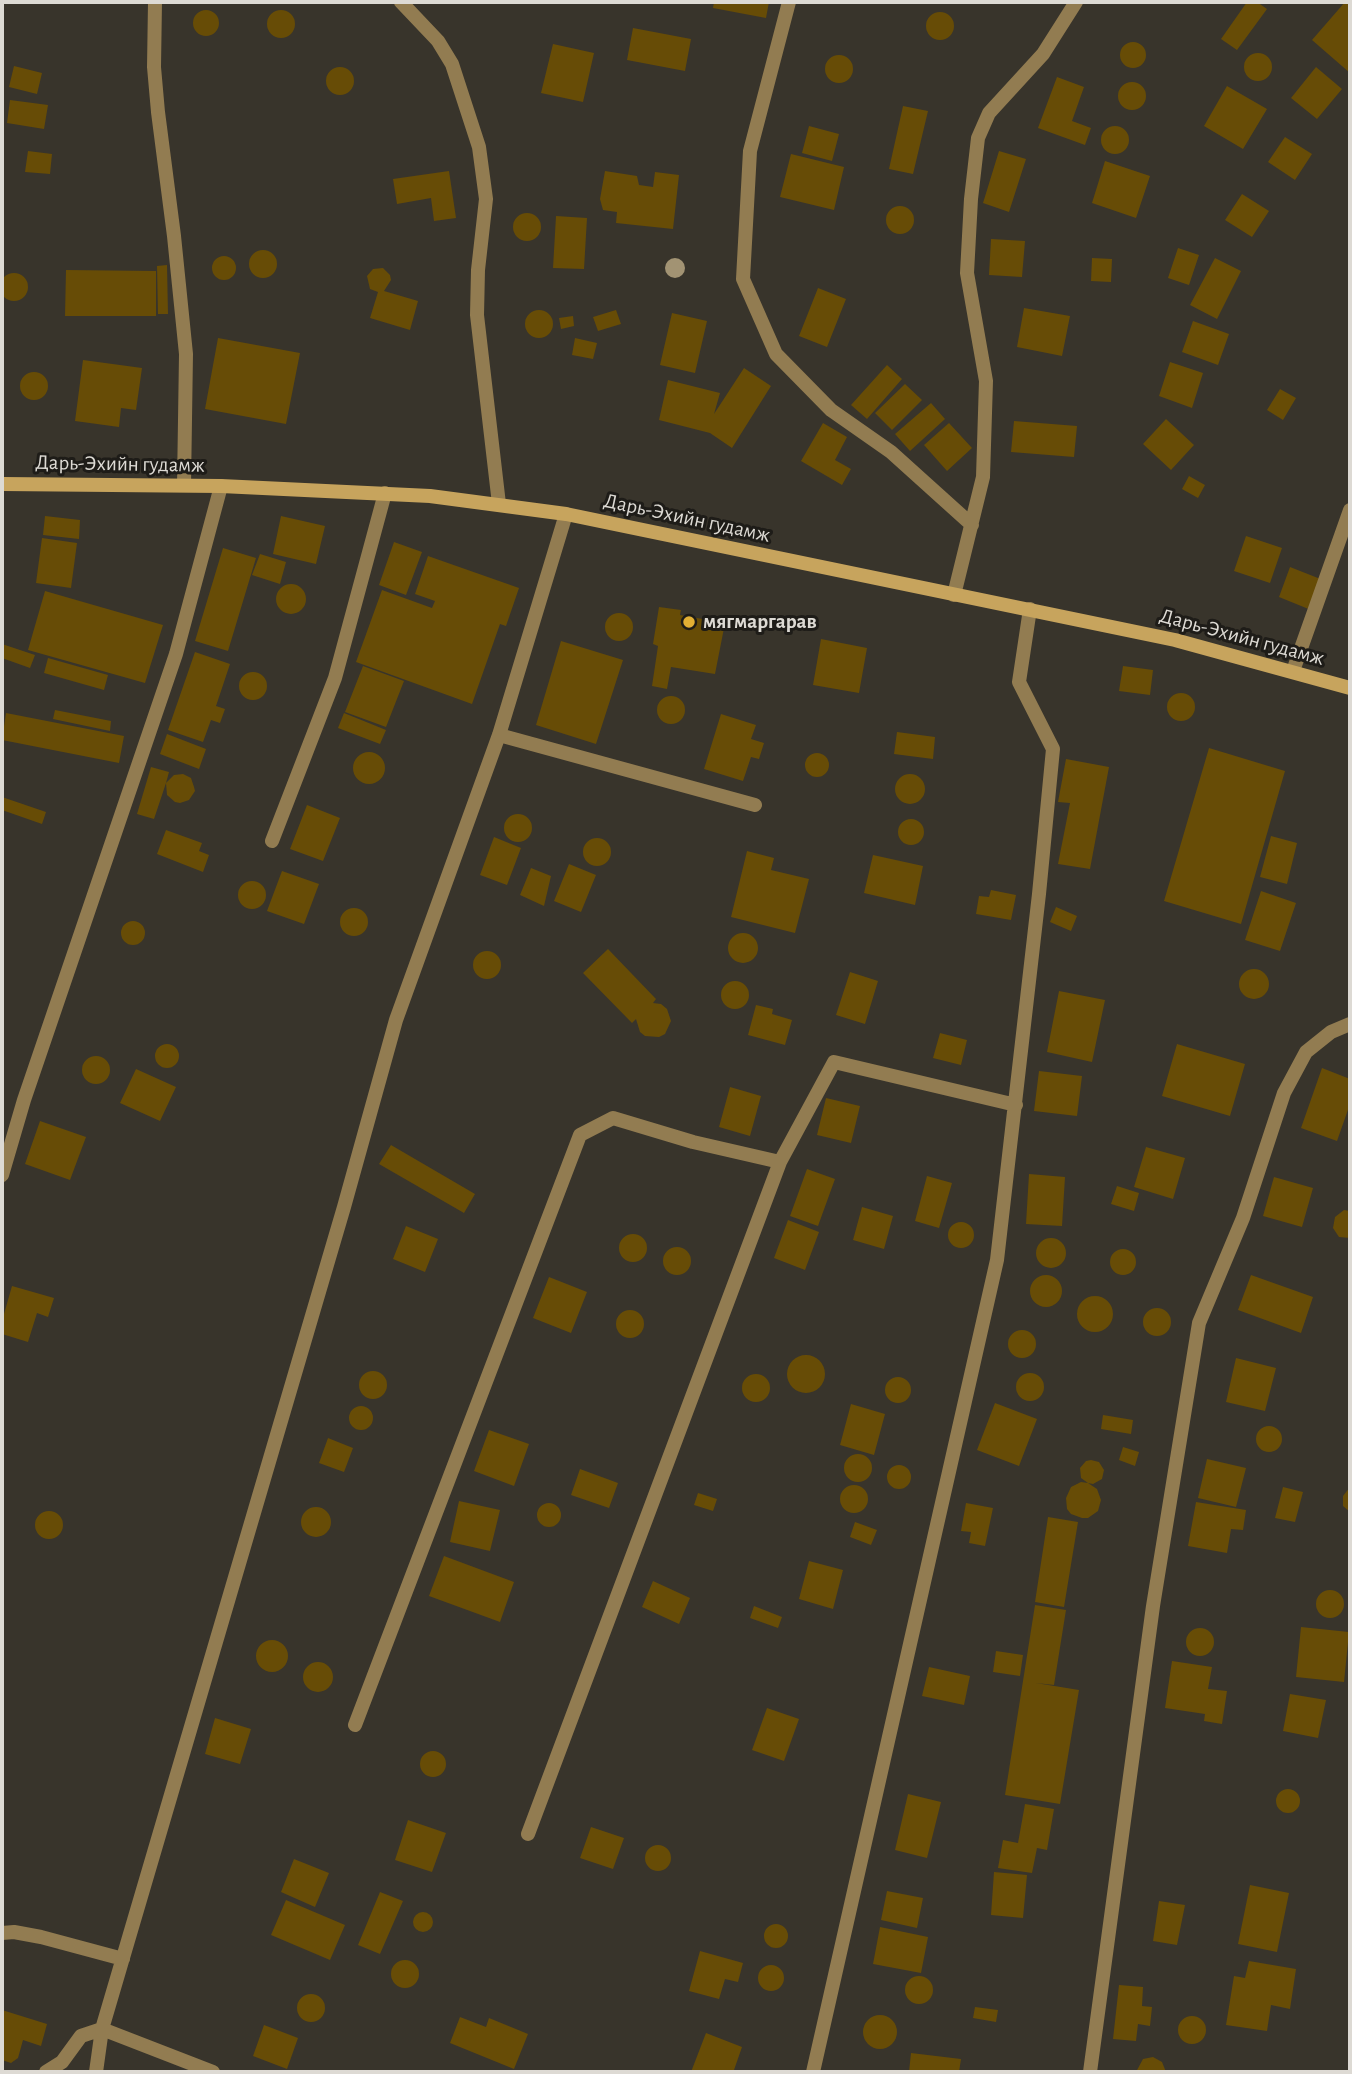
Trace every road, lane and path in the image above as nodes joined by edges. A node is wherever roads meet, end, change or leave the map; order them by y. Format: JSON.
{"nodes":[{"id":1,"x":155,"y":2,"type":"edge"},
{"id":2,"x":401,"y":2,"type":"edge"},
{"id":3,"x":789,"y":2,"type":"edge"},
{"id":4,"x":1076,"y":2,"type":"edge"},
{"id":5,"x":2,"y":484,"type":"edge"},
{"id":6,"x":184,"y":485,"type":"junction"},
{"id":7,"x":221,"y":486,"type":"junction"},
{"id":8,"x":385,"y":494,"type":"junction"},
{"id":9,"x":499,"y":504,"type":"junction"},
{"id":10,"x":1350,"y":510,"type":"edge"},
{"id":11,"x":566,"y":514,"type":"junction"},
{"id":12,"x":972,"y":525,"type":"junction"},
{"id":13,"x":954,"y":595,"type":"junction"},
{"id":14,"x":1030,"y":609,"type":"junction"},
{"id":15,"x":1293,"y":671,"type":"junction"},
{"id":16,"x":1350,"y":688,"type":"edge"},
{"id":17,"x":499,"y":734,"type":"junction"},
{"id":18,"x":755,"y":805,"type":"dead end"},
{"id":19,"x":272,"y":841,"type":"dead end"},
{"id":20,"x":1350,"y":1024,"type":"edge"},
{"id":21,"x":1016,"y":1105,"type":"junction"},
{"id":22,"x":780,"y":1161,"type":"junction"},
{"id":23,"x":2,"y":1175,"type":"edge"},
{"id":24,"x":355,"y":1725,"type":"dead end"},
{"id":25,"x":528,"y":1834,"type":"dead end"},
{"id":26,"x":2,"y":1933,"type":"edge"},
{"id":27,"x":123,"y":1959,"type":"junction"},
{"id":28,"x":102,"y":2029,"type":"junction"},
{"id":29,"x":46,"y":2072,"type":"edge"},
{"id":30,"x":96,"y":2072,"type":"edge"},
{"id":31,"x":213,"y":2072,"type":"edge"},
{"id":32,"x":813,"y":2072,"type":"edge"},
{"id":33,"x":1090,"y":2072,"type":"edge"}],
"edges":[{"from":1,"to":6,"type":"street"},
{"from":2,"to":9,"type":"street"},
{"from":3,"to":12,"type":"street"},
{"from":4,"to":12,"type":"street"},
{"from":5,"to":6,"type":"main road","name":"Дарь-Эхийн гудамж"},
{"from":6,"to":7,"type":"main road","name":"Дарь-Эхийн гудамж"},
{"from":7,"to":8,"type":"main road","name":"Дарь-Эхийн гудамж"},
{"from":7,"to":23,"type":"street"},
{"from":8,"to":9,"type":"main road","name":"Дарь-Эхийн гудамж"},
{"from":8,"to":19,"type":"street"},
{"from":9,"to":11,"type":"main road","name":"Дарь-Эхийн гудамж"},
{"from":10,"to":15,"type":"street"},
{"from":11,"to":13,"type":"main road","name":"Дарь-Эхийн гудамж"},
{"from":11,"to":17,"type":"street"},
{"from":12,"to":13,"type":"street"},
{"from":13,"to":14,"type":"main road","name":"Дарь-Эхийн гудамж"},
{"from":14,"to":15,"type":"main road","name":"Дарь-Эхийн гудамж"},
{"from":14,"to":21,"type":"street"},
{"from":15,"to":16,"type":"main road","name":"Дарь-Эхийн гудамж"},
{"from":17,"to":18,"type":"street"},
{"from":17,"to":27,"type":"street"},
{"from":20,"to":33,"type":"street"},
{"from":21,"to":22,"type":"street"},
{"from":21,"to":32,"type":"street"},
{"from":22,"to":24,"type":"street"},
{"from":22,"to":25,"type":"street"},
{"from":26,"to":27,"type":"street"},
{"from":27,"to":28,"type":"street"},
{"from":28,"to":29,"type":"street"},
{"from":28,"to":30,"type":"street"},
{"from":28,"to":31,"type":"street"}]}
